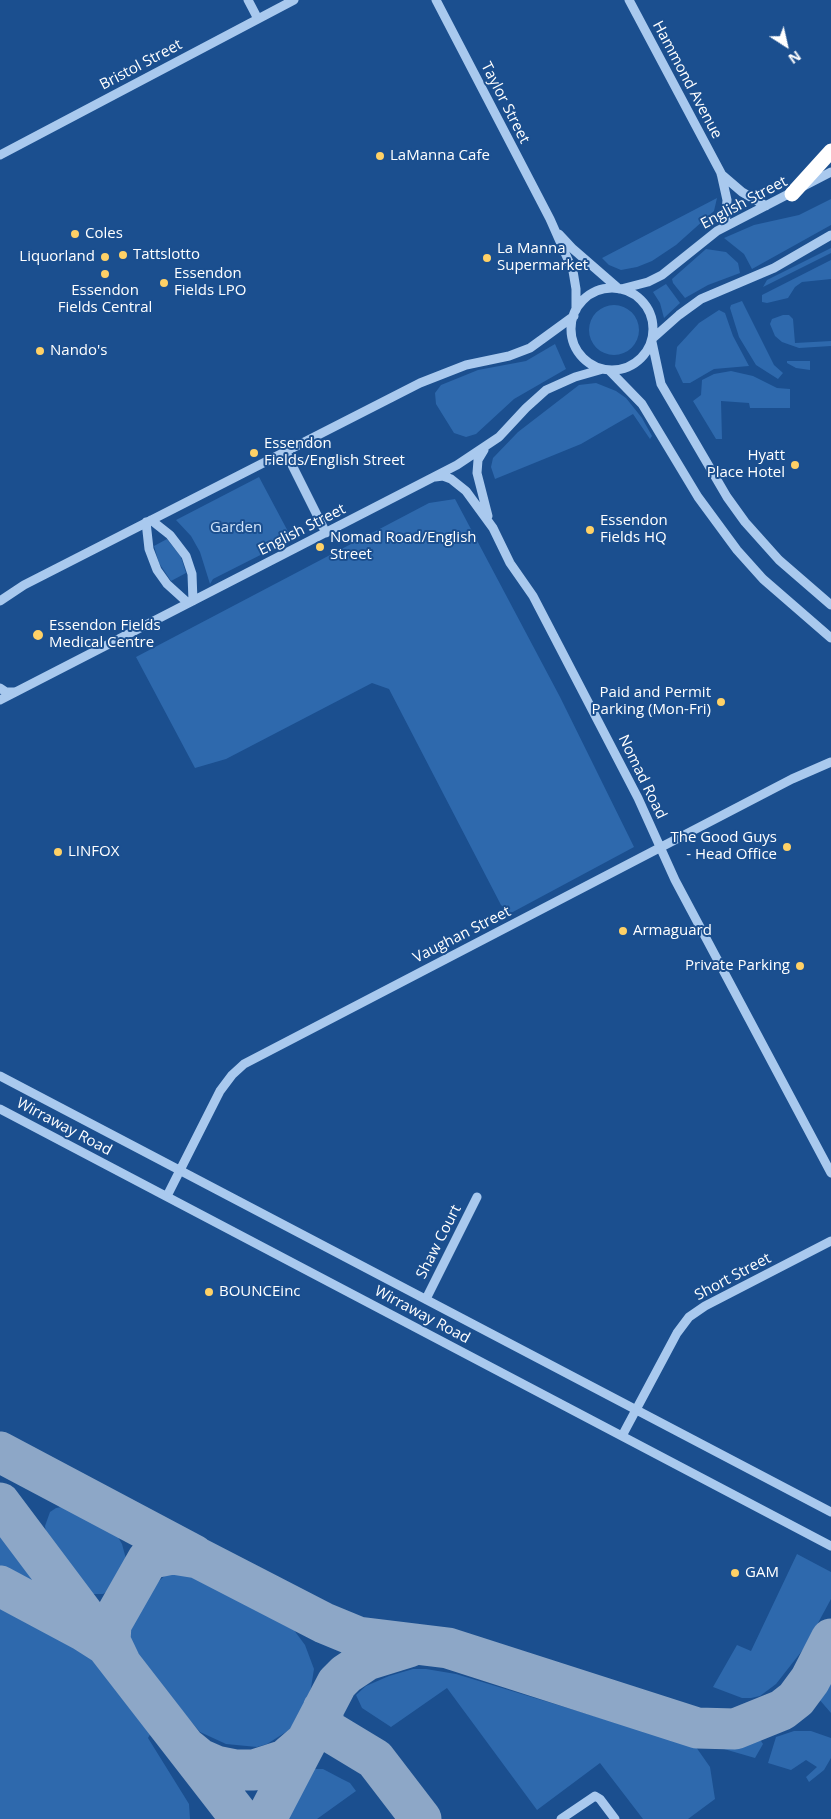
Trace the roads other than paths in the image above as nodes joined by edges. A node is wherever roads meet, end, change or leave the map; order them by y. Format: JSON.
{"nodes":[{"id":1,"x":248,"y":0,"type":"edge"},
{"id":2,"x":294,"y":0,"type":"edge"},
{"id":3,"x":436,"y":0,"type":"edge"},
{"id":4,"x":629,"y":0,"type":"edge"},
{"id":5,"x":258,"y":19,"type":"junction"},
{"id":6,"x":831,"y":151,"type":"edge"},
{"id":7,"x":0,"y":155,"type":"edge"},
{"id":8,"x":831,"y":172,"type":"edge"},
{"id":9,"x":721,"y":173,"type":"junction"},
{"id":10,"x":792,"y":194,"type":"junction"},
{"id":11,"x":766,"y":206,"type":"junction"},
{"id":12,"x":550,"y":219,"type":"junction"},
{"id":13,"x":724,"y":226,"type":"junction"},
{"id":14,"x":831,"y":235,"type":"edge"},
{"id":15,"x":620,"y":289,"type":"junction"},
{"id":16,"x":575,"y":313,"type":"junction"},
{"id":17,"x":652,"y":340,"type":"junction"},
{"id":18,"x":606,"y":370,"type":"junction"},
{"id":19,"x":485,"y":448,"type":"junction"},
{"id":20,"x":286,"y":453,"type":"junction"},
{"id":21,"x":435,"y":477,"type":"junction"},
{"id":22,"x":149,"y":521,"type":"junction"},
{"id":23,"x":492,"y":528,"type":"junction"},
{"id":24,"x":326,"y":533,"type":"junction"},
{"id":25,"x":0,"y":600,"type":"edge"},
{"id":26,"x":190,"y":602,"type":"junction"},
{"id":27,"x":831,"y":605,"type":"edge"},
{"id":28,"x":831,"y":638,"type":"edge"},
{"id":29,"x":0,"y":688,"type":"edge"},
{"id":30,"x":15,"y":692,"type":"junction"},
{"id":31,"x":0,"y":700,"type":"edge"},
{"id":32,"x":831,"y":762,"type":"edge"},
{"id":33,"x":659,"y":848,"type":"junction"},
{"id":34,"x":0,"y":1076,"type":"edge"},
{"id":35,"x":0,"y":1109,"type":"edge"},
{"id":36,"x":179,"y":1170,"type":"junction"},
{"id":37,"x":831,"y":1173,"type":"edge"},
{"id":38,"x":167,"y":1196,"type":"junction"},
{"id":39,"x":477,"y":1196,"type":"dead end"},
{"id":40,"x":831,"y":1241,"type":"edge"},
{"id":41,"x":426,"y":1299,"type":"junction"},
{"id":42,"x":636,"y":1409,"type":"junction"},
{"id":43,"x":622,"y":1436,"type":"junction"},
{"id":44,"x":831,"y":1512,"type":"edge"},
{"id":45,"x":831,"y":1546,"type":"edge"},
{"id":46,"x":561,"y":1819,"type":"edge"},
{"id":47,"x":615,"y":1819,"type":"edge"}],
"edges":[{"from":1,"to":5,"type":"street"},
{"from":2,"to":5,"type":"street","name":"Bristol Street"},
{"from":3,"to":12,"type":"street","name":"Taylor Street"},
{"from":4,"to":9,"type":"street","name":"Hammond Avenue"},
{"from":5,"to":7,"type":"street","name":"Bristol Street"},
{"from":6,"to":10,"type":"highway"},
{"from":8,"to":10,"type":"street","name":"English Street"},
{"from":9,"to":11,"type":"street","name":"Hammond Avenue"},
{"from":9,"to":13,"type":"street","name":"Hammond Avenue"},
{"from":10,"to":11,"type":"street","name":"English Street"},
{"from":11,"to":13,"type":"street","name":"English Street"},
{"from":12,"to":15,"type":"street","name":"Taylor Street"},
{"from":12,"to":16,"type":"street","name":"Taylor Street"},
{"from":13,"to":15,"type":"street","name":"English Street"},
{"from":14,"to":17,"type":"street"},
{"from":15,"to":16,"type":"street"},
{"from":15,"to":17,"type":"street"},
{"from":16,"to":18,"type":"street"},
{"from":16,"to":20,"type":"street"},
{"from":17,"to":18,"type":"street"},
{"from":17,"to":27,"type":"street"},
{"from":18,"to":19,"type":"street","name":"English Street"},
{"from":18,"to":28,"type":"street"},
{"from":19,"to":21,"type":"street","name":"English Street"},
{"from":19,"to":23,"type":"street","name":"Nomad Road"},
{"from":20,"to":22,"type":"street"},
{"from":20,"to":24,"type":"street"},
{"from":21,"to":23,"type":"street","name":"Nomad Road"},
{"from":21,"to":24,"type":"street","name":"English Street"},
{"from":22,"to":25,"type":"street"},
{"from":22,"to":26,"type":"street"},
{"from":22,"to":26,"type":"street"},
{"from":23,"to":33,"type":"street","name":"Nomad Road"},
{"from":24,"to":26,"type":"street","name":"English Street"},
{"from":26,"to":30,"type":"street","name":"English Street"},
{"from":29,"to":30,"type":"street"},
{"from":30,"to":31,"type":"street","name":"English Street"},
{"from":32,"to":33,"type":"street","name":"Vaughan Street"},
{"from":33,"to":36,"type":"street","name":"Vaughan Street"},
{"from":33,"to":37,"type":"street","name":"Nomad Road"},
{"from":34,"to":36,"type":"street","name":"Wirraway Road"},
{"from":35,"to":38,"type":"street","name":"Wirraway Road"},
{"from":36,"to":38,"type":"street","name":"Vaughan Street"},
{"from":36,"to":41,"type":"street","name":"Wirraway Road"},
{"from":38,"to":43,"type":"street","name":"Wirraway Road"},
{"from":39,"to":41,"type":"street","name":"Shaw Court"},
{"from":40,"to":42,"type":"street","name":"Short Street"},
{"from":41,"to":42,"type":"street","name":"Wirraway Road"},
{"from":42,"to":43,"type":"street","name":"Short Street"},
{"from":42,"to":44,"type":"street","name":"Wirraway Road"},
{"from":43,"to":45,"type":"street","name":"Wirraway Road"},
{"from":46,"to":47,"type":"street"}]}
